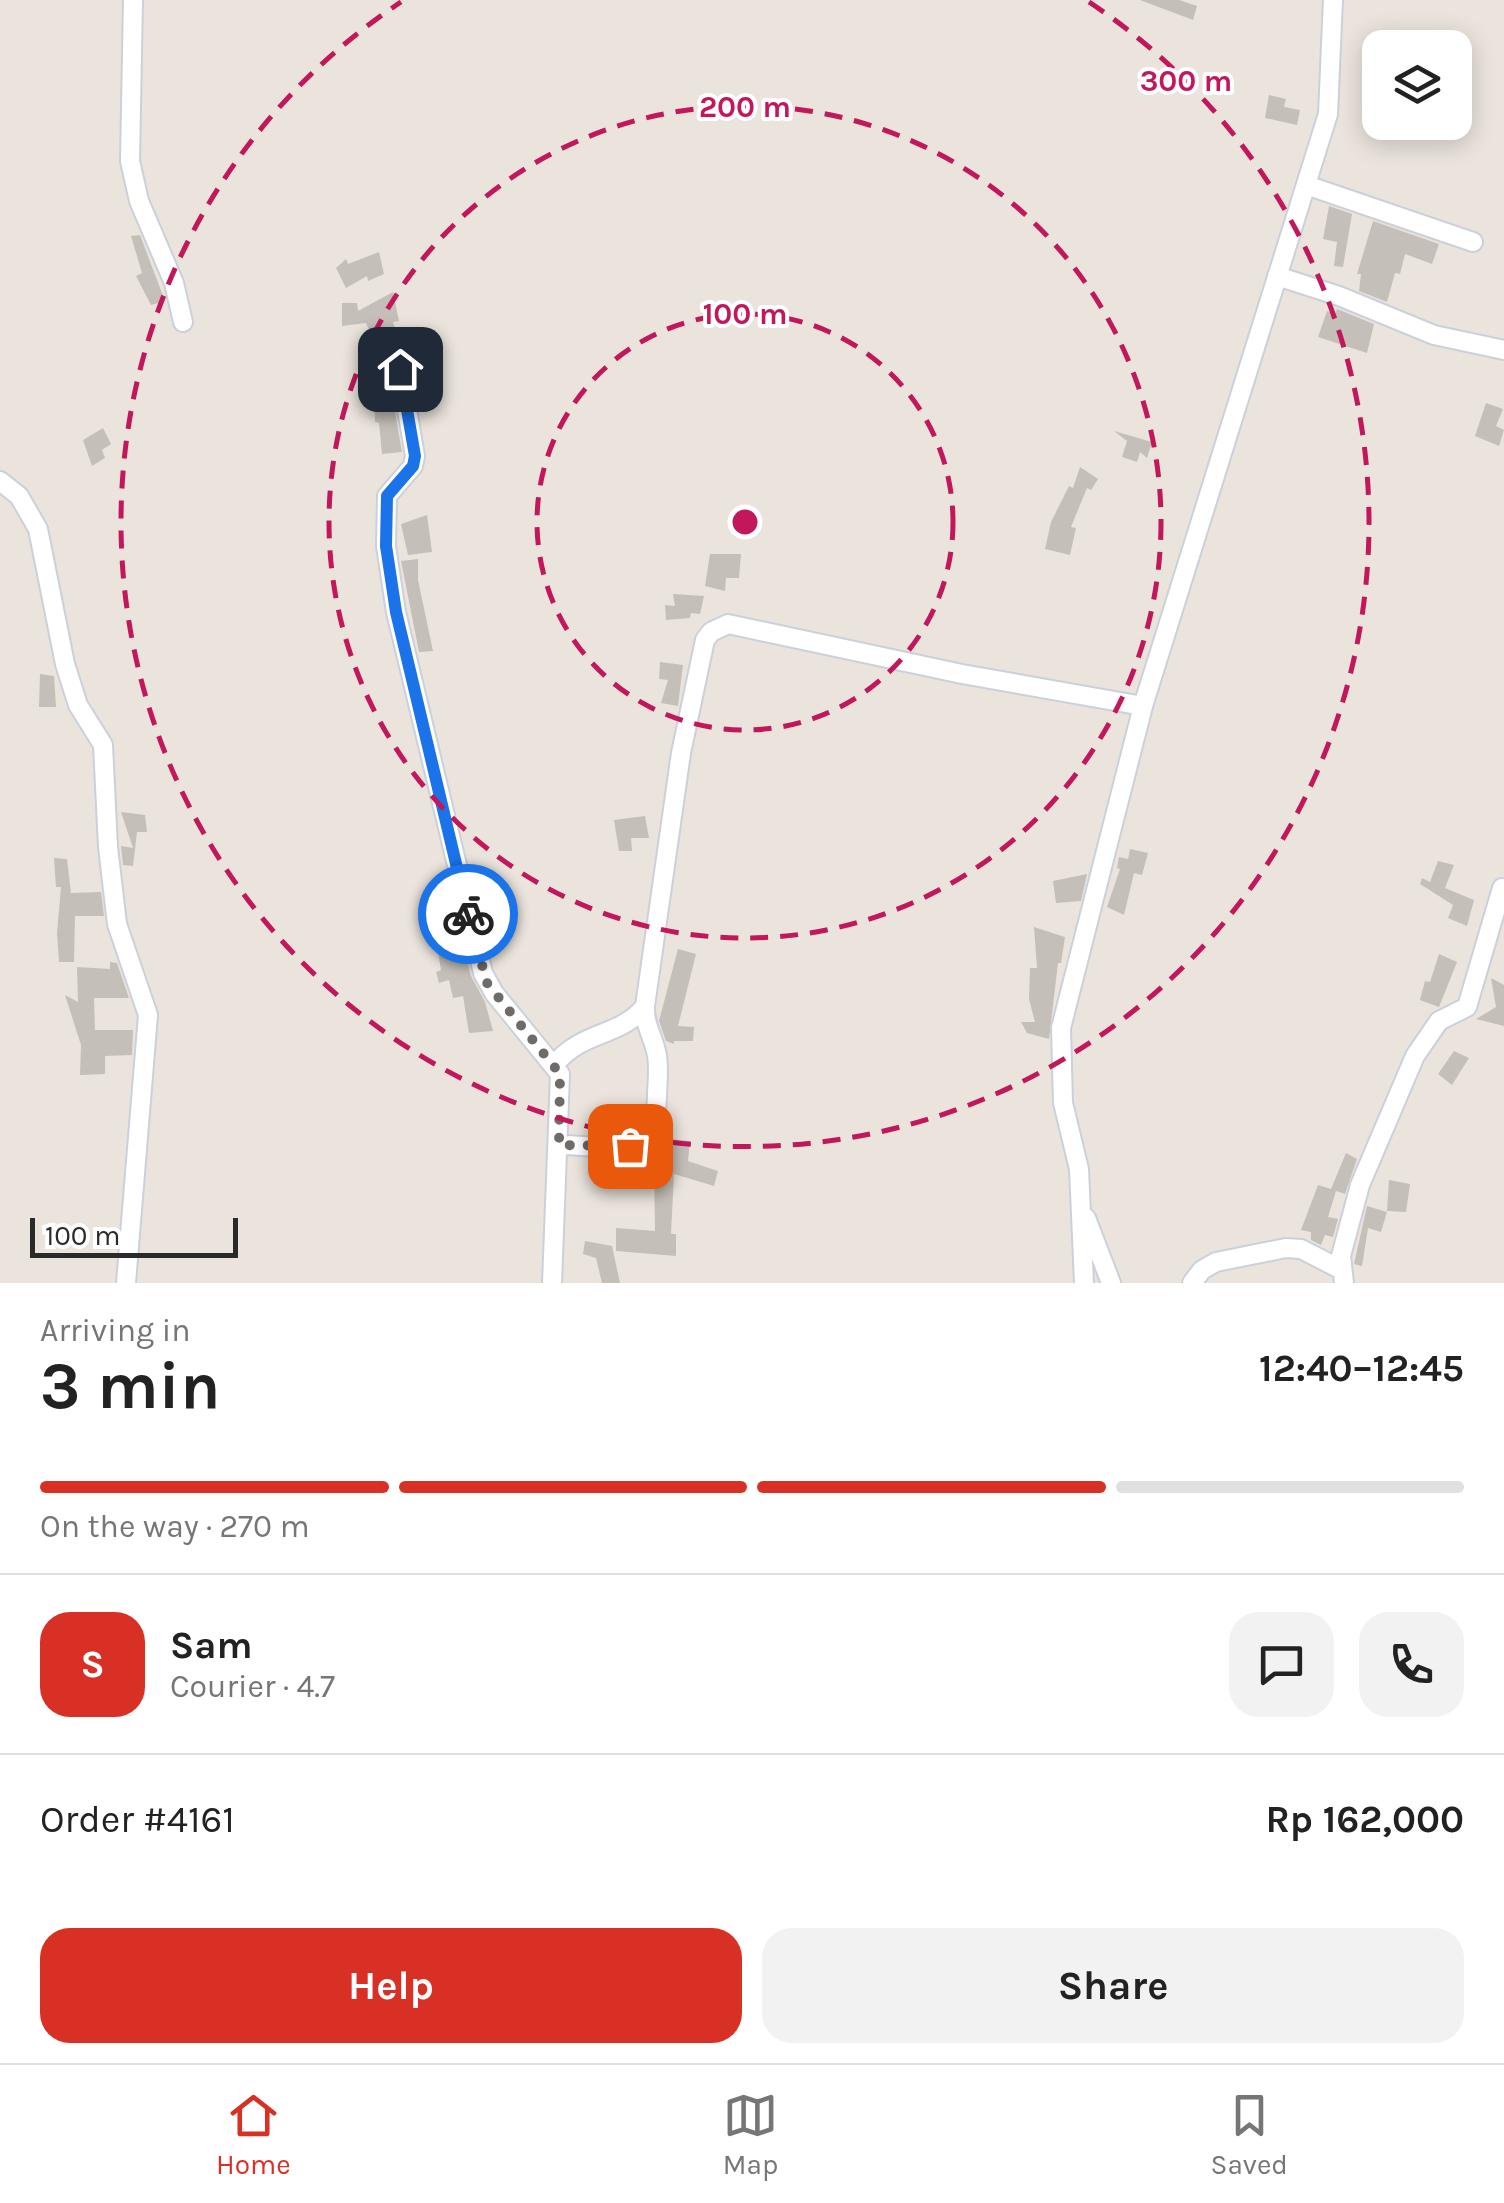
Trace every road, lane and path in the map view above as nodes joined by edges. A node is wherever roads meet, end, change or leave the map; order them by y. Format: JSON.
{"nodes":[{"id":1,"x":133,"y":0,"type":"edge"},
{"id":2,"x":1333,"y":0,"type":"edge"},
{"id":3,"x":1306,"y":185,"type":"junction"},
{"id":4,"x":1472,"y":242,"type":"dead end"},
{"id":5,"x":1277,"y":276,"type":"junction"},
{"id":6,"x":183,"y":322,"type":"dead end"},
{"id":7,"x":1504,"y":350,"type":"edge"},
{"id":8,"x":400,"y":369,"type":"dead end"},
{"id":9,"x":0,"y":481,"type":"edge"},
{"id":10,"x":1143,"y":706,"type":"junction"},
{"id":11,"x":1502,"y":888,"type":"edge"},
{"id":12,"x":646,"y":1006,"type":"junction"},
{"id":13,"x":555,"y":1064,"type":"junction"},
{"id":14,"x":559,"y":1145,"type":"junction"},
{"id":15,"x":1080,"y":1204,"type":"junction"},
{"id":16,"x":1343,"y":1277,"type":"edge"},
{"id":17,"x":126,"y":1283,"type":"edge"},
{"id":18,"x":552,"y":1283,"type":"edge"},
{"id":19,"x":1084,"y":1283,"type":"edge"},
{"id":20,"x":1111,"y":1283,"type":"edge"},
{"id":21,"x":1192,"y":1283,"type":"edge"}],
"edges":[{"from":1,"to":6,"type":"street"},
{"from":2,"to":3,"type":"street"},
{"from":3,"to":4,"type":"street"},
{"from":3,"to":5,"type":"street"},
{"from":5,"to":7,"type":"street"},
{"from":5,"to":10,"type":"street"},
{"from":8,"to":13,"type":"street"},
{"from":9,"to":17,"type":"street"},
{"from":10,"to":12,"type":"street"},
{"from":10,"to":15,"type":"street"},
{"from":11,"to":16,"type":"street"},
{"from":12,"to":13,"type":"street"},
{"from":12,"to":14,"type":"street"},
{"from":13,"to":14,"type":"street"},
{"from":14,"to":18,"type":"street"},
{"from":15,"to":19,"type":"street"},
{"from":15,"to":20,"type":"street"},
{"from":16,"to":21,"type":"street"}]}
